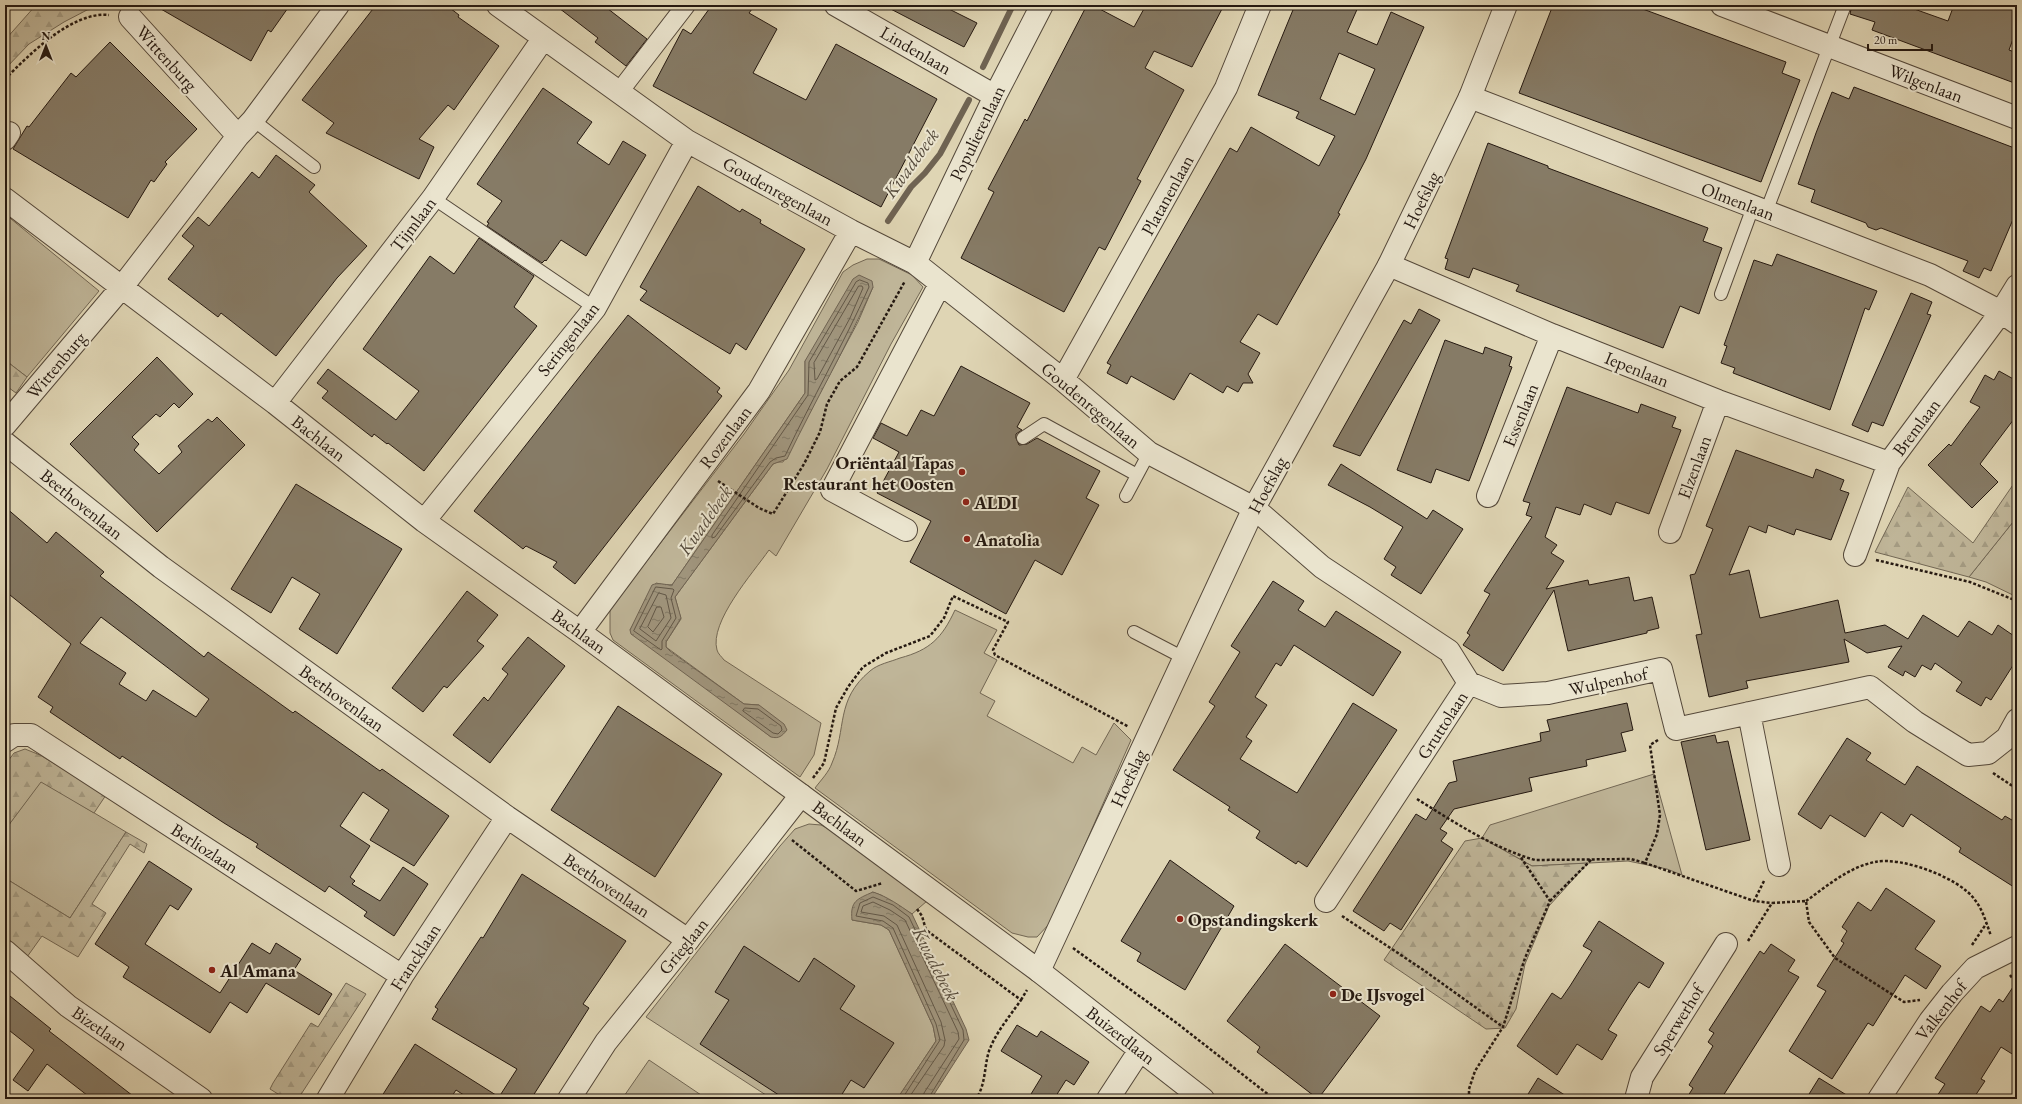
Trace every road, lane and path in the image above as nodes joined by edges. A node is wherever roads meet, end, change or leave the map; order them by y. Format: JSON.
{"nodes":[{"id":1,"x":338,"y":5,"type":"edge"},
{"id":2,"x":498,"y":5,"type":"edge"},
{"id":3,"x":836,"y":5,"type":"edge"},
{"id":4,"x":1042,"y":5,"type":"edge"},
{"id":5,"x":1260,"y":5,"type":"edge"},
{"id":6,"x":1506,"y":5,"type":"edge"},
{"id":7,"x":1722,"y":5,"type":"edge"},
{"id":8,"x":1845,"y":5,"type":"edge"},
{"id":9,"x":682,"y":11,"type":"edge"},
{"id":10,"x":130,"y":18,"type":"joint"},
{"id":11,"x":543,"y":39,"type":"junction"},
{"id":12,"x":1830,"y":46,"type":"junction"},
{"id":13,"x":5,"y":79,"type":"edge"},
{"id":14,"x":619,"y":92,"type":"junction"},
{"id":15,"x":995,"y":96,"type":"junction"},
{"id":16,"x":1470,"y":97,"type":"junction"},
{"id":17,"x":2017,"y":118,"type":"edge"},
{"id":18,"x":253,"y":120,"type":"junction"},
{"id":19,"x":238,"y":136,"type":"junction"},
{"id":20,"x":687,"y":141,"type":"junction"},
{"id":21,"x":314,"y":167,"type":"dead end"},
{"id":22,"x":433,"y":198,"type":"junction"},
{"id":23,"x":5,"y":199,"type":"edge"},
{"id":24,"x":1759,"y":209,"type":"junction"},
{"id":25,"x":851,"y":231,"type":"junction"},
{"id":26,"x":915,"y":263,"type":"junction"},
{"id":27,"x":1389,"y":265,"type":"junction"},
{"id":28,"x":940,"y":284,"type":"junction"},
{"id":29,"x":2017,"y":286,"type":"edge"},
{"id":30,"x":122,"y":287,"type":"junction"},
{"id":31,"x":1722,"y":294,"type":"dead end"},
{"id":32,"x":595,"y":308,"type":"junction"},
{"id":33,"x":2009,"y":317,"type":"edge"},
{"id":34,"x":1552,"y":335,"type":"junction"},
{"id":35,"x":1063,"y":380,"type":"junction"},
{"id":36,"x":1718,"y":401,"type":"junction"},
{"id":37,"x":275,"y":403,"type":"junction"},
{"id":38,"x":5,"y":425,"type":"edge"},
{"id":39,"x":1023,"y":438,"type":"dead end"},
{"id":40,"x":5,"y":443,"type":"edge"},
{"id":41,"x":1149,"y":453,"type":"junction"},
{"id":42,"x":1889,"y":463,"type":"junction"},
{"id":43,"x":1137,"y":476,"type":"junction"},
{"id":44,"x":713,"y":477,"type":"dead end"},
{"id":45,"x":1126,"y":496,"type":"dead end"},
{"id":46,"x":1488,"y":496,"type":"dead end"},
{"id":47,"x":1254,"y":508,"type":"junction"},
{"id":48,"x":424,"y":521,"type":"junction"},
{"id":49,"x":906,"y":530,"type":"dead end"},
{"id":50,"x":1670,"y":532,"type":"dead end"},
{"id":51,"x":1855,"y":555,"type":"joint"},
{"id":52,"x":2017,"y":601,"type":"edge"},
{"id":53,"x":580,"y":632,"type":"junction"},
{"id":54,"x":1134,"y":632,"type":"dead end"},
{"id":55,"x":1184,"y":658,"type":"junction"},
{"id":56,"x":1469,"y":683,"type":"junction"},
{"id":57,"x":1749,"y":713,"type":"junction"},
{"id":58,"x":1676,"y":729,"type":"junction"},
{"id":59,"x":2012,"y":729,"type":"edge"},
{"id":60,"x":1147,"y":737,"type":"junction"},
{"id":61,"x":5,"y":742,"type":"edge"},
{"id":62,"x":1400,"y":789,"type":"junction"},
{"id":63,"x":801,"y":795,"type":"junction"},
{"id":64,"x":507,"y":817,"type":"junction"},
{"id":65,"x":776,"y":828,"type":"junction"},
{"id":66,"x":1520,"y":856,"type":"junction"},
{"id":67,"x":1592,"y":859,"type":"junction"},
{"id":68,"x":1645,"y":863,"type":"junction"},
{"id":69,"x":1779,"y":865,"type":"joint"},
{"id":70,"x":888,"y":886,"type":"dead end"},
{"id":71,"x":1326,"y":901,"type":"joint"},
{"id":72,"x":1550,"y":901,"type":"junction"},
{"id":73,"x":1754,"y":901,"type":"junction"},
{"id":74,"x":1806,"y":901,"type":"junction"},
{"id":75,"x":1772,"y":903,"type":"junction"},
{"id":76,"x":915,"y":906,"type":"dead end"},
{"id":77,"x":1055,"y":935,"type":"junction"},
{"id":78,"x":688,"y":940,"type":"junction"},
{"id":79,"x":1726,"y":944,"type":"joint"},
{"id":80,"x":5,"y":951,"type":"edge"},
{"id":81,"x":2008,"y":952,"type":"edge"},
{"id":82,"x":1039,"y":971,"type":"junction"},
{"id":83,"x":402,"y":976,"type":"junction"},
{"id":84,"x":1937,"y":1010,"type":"junction"},
{"id":85,"x":1503,"y":1026,"type":"junction"},
{"id":86,"x":1140,"y":1050,"type":"junction"},
{"id":87,"x":1886,"y":1097,"type":"edge"},
{"id":88,"x":201,"y":1099,"type":"edge"},
{"id":89,"x":328,"y":1099,"type":"edge"},
{"id":90,"x":569,"y":1099,"type":"edge"},
{"id":91,"x":976,"y":1099,"type":"edge"},
{"id":92,"x":1108,"y":1099,"type":"edge"},
{"id":93,"x":1203,"y":1099,"type":"edge"},
{"id":94,"x":1274,"y":1099,"type":"edge"},
{"id":95,"x":1469,"y":1099,"type":"edge"},
{"id":96,"x":1636,"y":1099,"type":"edge"}],
"edges":[{"from":1,"to":18,"type":"street","name":"Wittenburg"},
{"from":2,"to":11,"type":"street","name":"Goudenregenlaan"},
{"from":3,"to":15,"type":"street","name":"Lindenlaan"},
{"from":4,"to":15,"type":"street","name":"Populierenlaan"},
{"from":5,"to":35,"type":"street","name":"Platanenlaan"},
{"from":6,"to":16,"type":"street","name":"Hoefslag"},
{"from":7,"to":12,"type":"street","name":"Wilgenlaan"},
{"from":8,"to":12,"type":"lane"},
{"from":9,"to":14,"type":"street"},
{"from":10,"to":13,"type":"path","name":"Wittenburg"},
{"from":10,"to":19,"type":"street","name":"Wittenburg"},
{"from":11,"to":14,"type":"street","name":"Goudenregenlaan"},
{"from":11,"to":22,"type":"street","name":"Tijmlaan"},
{"from":12,"to":17,"type":"street","name":"Wilgenlaan"},
{"from":12,"to":24,"type":"lane"},
{"from":14,"to":20,"type":"street","name":"Goudenregenlaan"},
{"from":15,"to":26,"type":"street","name":"Populierenlaan"},
{"from":16,"to":24,"type":"street","name":"Olmenlaan"},
{"from":16,"to":27,"type":"street","name":"Hoefslag"},
{"from":18,"to":19,"type":"street","name":"Wittenburg"},
{"from":18,"to":21,"type":"lane"},
{"from":19,"to":30,"type":"street","name":"Wittenburg"},
{"from":20,"to":25,"type":"street","name":"Goudenregenlaan"},
{"from":20,"to":32,"type":"street","name":"Seringenlaan"},
{"from":22,"to":32,"type":"lane"},
{"from":22,"to":37,"type":"street","name":"Tijmlaan"},
{"from":23,"to":30,"type":"street"},
{"from":24,"to":31,"type":"lane"},
{"from":24,"to":33,"type":"street","name":"Olmenlaan"},
{"from":25,"to":26,"type":"street","name":"Goudenregenlaan"},
{"from":25,"to":53,"type":"street","name":"Rozenlaan"},
{"from":26,"to":28,"type":"street","name":"Goudenregenlaan"},
{"from":26,"to":44,"type":"path"},
{"from":27,"to":34,"type":"street","name":"Iepenlaan"},
{"from":27,"to":47,"type":"street","name":"Hoefslag"},
{"from":28,"to":35,"type":"street","name":"Goudenregenlaan"},
{"from":28,"to":49,"type":"street"},
{"from":29,"to":33,"type":"street","name":"Bremlaan"},
{"from":30,"to":37,"type":"street","name":"Bachlaan"},
{"from":30,"to":38,"type":"street","name":"Wittenburg"},
{"from":32,"to":48,"type":"street","name":"Seringenlaan"},
{"from":33,"to":42,"type":"street","name":"Bremlaan"},
{"from":34,"to":36,"type":"street","name":"Iepenlaan"},
{"from":34,"to":46,"type":"street","name":"Essenlaan"},
{"from":35,"to":41,"type":"street","name":"Goudenregenlaan"},
{"from":36,"to":42,"type":"street","name":"Iepenlaan"},
{"from":36,"to":50,"type":"street","name":"Elzenlaan"},
{"from":37,"to":48,"type":"street","name":"Bachlaan"},
{"from":39,"to":43,"type":"lane"},
{"from":40,"to":64,"type":"street","name":"Beethovenlaan"},
{"from":41,"to":43,"type":"lane"},
{"from":41,"to":47,"type":"street","name":"Goudenregenlaan"},
{"from":42,"to":51,"type":"street","name":"Bremlaan"},
{"from":43,"to":45,"type":"lane"},
{"from":47,"to":55,"type":"street","name":"Hoefslag"},
{"from":47,"to":56,"type":"street","name":"Gruttolaan"},
{"from":48,"to":53,"type":"street","name":"Bachlaan"},
{"from":51,"to":52,"type":"path"},
{"from":53,"to":63,"type":"street","name":"Bachlaan"},
{"from":54,"to":55,"type":"lane"},
{"from":55,"to":60,"type":"street","name":"Hoefslag"},
{"from":56,"to":58,"type":"street","name":"Wulpenhof"},
{"from":56,"to":62,"type":"street","name":"Gruttolaan"},
{"from":57,"to":58,"type":"street"},
{"from":57,"to":59,"type":"street"},
{"from":57,"to":69,"type":"street"},
{"from":58,"to":68,"type":"path"},
{"from":60,"to":63,"type":"path"},
{"from":60,"to":77,"type":"street","name":"Hoefslag"},
{"from":61,"to":83,"type":"street","name":"Berliozlaan"},
{"from":62,"to":66,"type":"path"},
{"from":62,"to":71,"type":"street","name":"Gruttolaan"},
{"from":63,"to":65,"type":"street","name":"Grieglaan"},
{"from":63,"to":82,"type":"street","name":"Bachlaan"},
{"from":64,"to":78,"type":"street","name":"Beethovenlaan"},
{"from":64,"to":83,"type":"street","name":"Francklaan"},
{"from":65,"to":70,"type":"path"},
{"from":65,"to":78,"type":"street","name":"Grieglaan"},
{"from":66,"to":67,"type":"path"},
{"from":66,"to":72,"type":"path"},
{"from":67,"to":68,"type":"path"},
{"from":67,"to":72,"type":"path"},
{"from":68,"to":73,"type":"path"},
{"from":69,"to":73,"type":"path"},
{"from":71,"to":85,"type":"path"},
{"from":72,"to":85,"type":"path"},
{"from":73,"to":75,"type":"path"},
{"from":74,"to":75,"type":"path"},
{"from":74,"to":81,"type":"path"},
{"from":74,"to":84,"type":"path"},
{"from":75,"to":79,"type":"path"},
{"from":76,"to":91,"type":"path"},
{"from":77,"to":82,"type":"street","name":"Hoefslag"},
{"from":77,"to":94,"type":"path"},
{"from":78,"to":90,"type":"street","name":"Grieglaan"},
{"from":79,"to":96,"type":"street","name":"Sperwerhof"},
{"from":80,"to":88,"type":"street","name":"Bizetlaan"},
{"from":81,"to":84,"type":"street","name":"Valkenhof"},
{"from":82,"to":86,"type":"street","name":"Buizerdlaan"},
{"from":83,"to":89,"type":"street","name":"Francklaan"},
{"from":84,"to":87,"type":"street","name":"Valkenhof"},
{"from":85,"to":95,"type":"path"},
{"from":86,"to":92,"type":"street"},
{"from":86,"to":93,"type":"street","name":"Buizerdlaan"}]}
